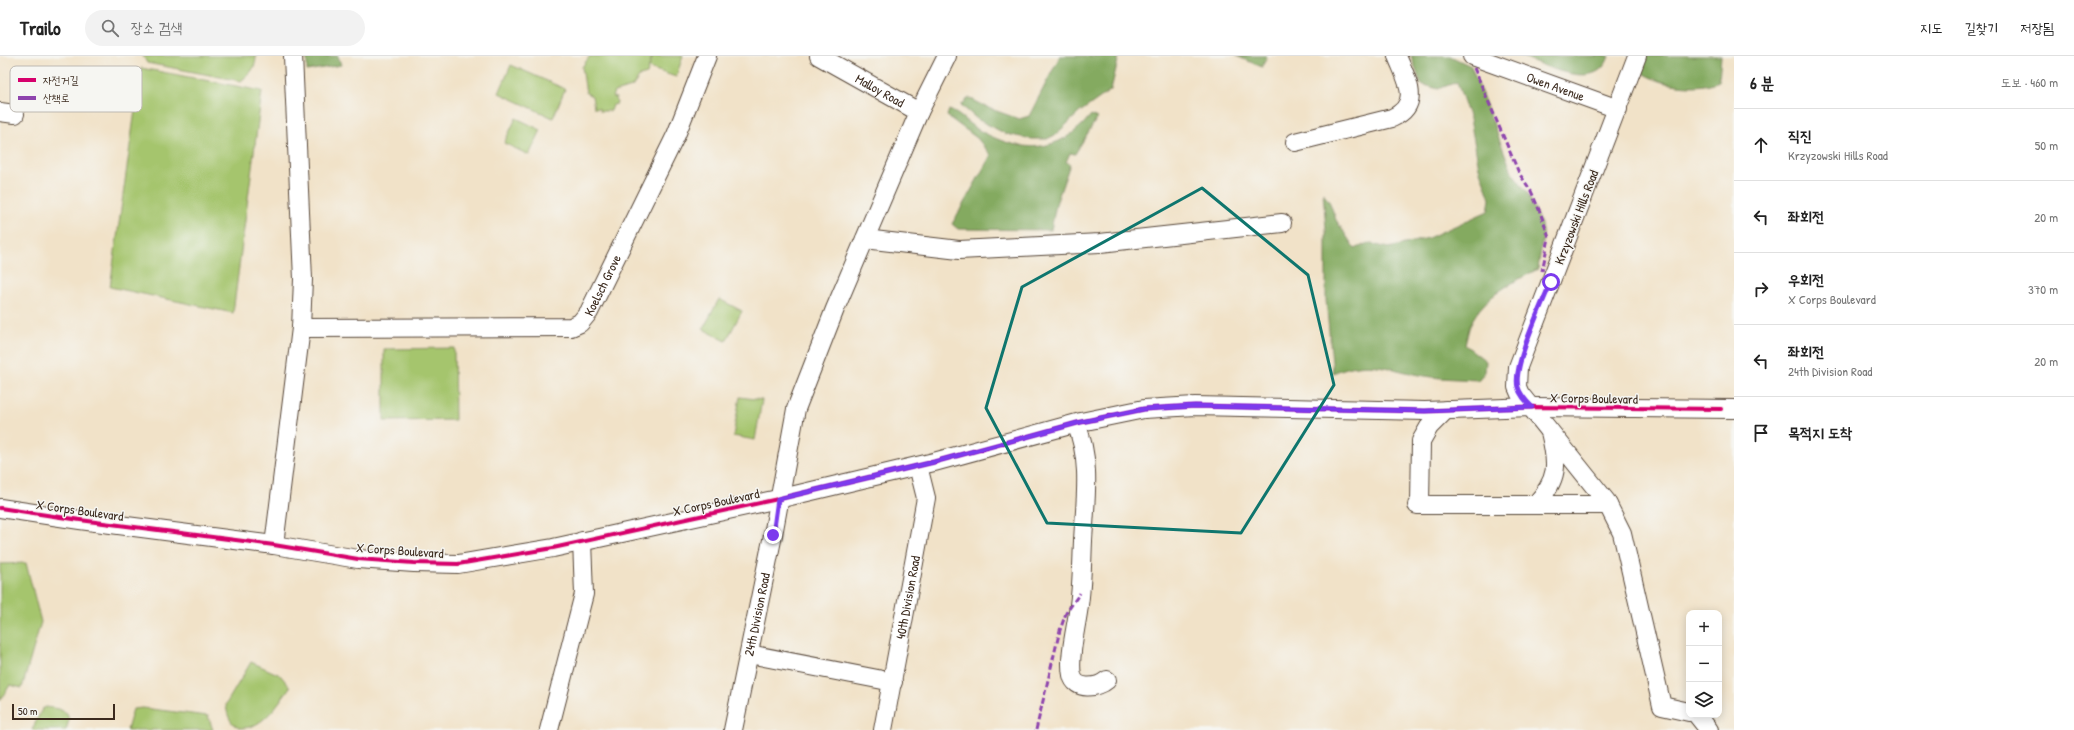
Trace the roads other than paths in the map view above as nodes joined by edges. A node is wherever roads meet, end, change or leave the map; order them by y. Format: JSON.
{"nodes":[{"id":1,"x":292,"y":56,"type":"edge"},
{"id":2,"x":707,"y":56,"type":"edge"},
{"id":3,"x":819,"y":56,"type":"edge"},
{"id":4,"x":947,"y":56,"type":"edge"},
{"id":5,"x":1397,"y":56,"type":"edge"},
{"id":6,"x":1472,"y":56,"type":"edge"},
{"id":7,"x":1637,"y":56,"type":"edge"},
{"id":8,"x":1618,"y":109,"type":"junction"},
{"id":9,"x":919,"y":112,"type":"junction"},
{"id":10,"x":1295,"y":142,"type":"dead end"},
{"id":11,"x":1282,"y":223,"type":"dead end"},
{"id":12,"x":865,"y":239,"type":"junction"},
{"id":13,"x":301,"y":328,"type":"junction"},
{"id":14,"x":1532,"y":407,"type":"junction"},
{"id":15,"x":1728,"y":409,"type":"edge"},
{"id":16,"x":1446,"y":410,"type":"junction"},
{"id":17,"x":1076,"y":424,"type":"junction"},
{"id":18,"x":1549,"y":429,"type":"junction"},
{"id":19,"x":918,"y":466,"type":"junction"},
{"id":20,"x":778,"y":499,"type":"junction"},
{"id":21,"x":1535,"y":505,"type":"junction"},
{"id":22,"x":1608,"y":505,"type":"junction"},
{"id":23,"x":0,"y":508,"type":"edge"},
{"id":24,"x":582,"y":541,"type":"junction"},
{"id":25,"x":274,"y":546,"type":"junction"},
{"id":26,"x":749,"y":654,"type":"junction"},
{"id":27,"x":1107,"y":680,"type":"dead end"},
{"id":28,"x":893,"y":682,"type":"junction"},
{"id":29,"x":1686,"y":711,"type":"edge"},
{"id":30,"x":1699,"y":718,"type":"edge"},
{"id":31,"x":549,"y":730,"type":"edge"},
{"id":32,"x":733,"y":730,"type":"edge"},
{"id":33,"x":883,"y":730,"type":"edge"},
{"id":34,"x":1709,"y":730,"type":"edge"}],
"edges":[{"from":1,"to":13,"type":"street"},
{"from":2,"to":13,"type":"street","name":"Koelsch Grove"},
{"from":3,"to":9,"type":"street","name":"Malloy Road"},
{"from":4,"to":9,"type":"street","name":"24th Division Road"},
{"from":5,"to":10,"type":"street"},
{"from":6,"to":8,"type":"street","name":"Owen Avenue"},
{"from":7,"to":8,"type":"street","name":"Krzyzowski Hills Road"},
{"from":8,"to":14,"type":"street","name":"Krzyzowski Hills Road"},
{"from":9,"to":12,"type":"street","name":"24th Division Road"},
{"from":11,"to":12,"type":"street"},
{"from":12,"to":20,"type":"street","name":"24th Division Road"},
{"from":13,"to":25,"type":"street"},
{"from":14,"to":15,"type":"street","name":"X Corps Boulevard"},
{"from":14,"to":16,"type":"street","name":"X Corps Boulevard"},
{"from":14,"to":18,"type":"street"},
{"from":16,"to":17,"type":"street","name":"X Corps Boulevard"},
{"from":16,"to":21,"type":"street"},
{"from":17,"to":19,"type":"street","name":"X Corps Boulevard"},
{"from":17,"to":27,"type":"street"},
{"from":18,"to":21,"type":"street"},
{"from":18,"to":22,"type":"street"},
{"from":19,"to":20,"type":"street","name":"X Corps Boulevard"},
{"from":19,"to":28,"type":"street","name":"40th Division Road"},
{"from":20,"to":24,"type":"street","name":"X Corps Boulevard"},
{"from":20,"to":26,"type":"street","name":"24th Division Road"},
{"from":21,"to":22,"type":"street"},
{"from":22,"to":29,"type":"street"},
{"from":23,"to":25,"type":"street","name":"X Corps Boulevard"},
{"from":24,"to":25,"type":"street","name":"X Corps Boulevard"},
{"from":24,"to":31,"type":"street"},
{"from":26,"to":28,"type":"street"},
{"from":26,"to":32,"type":"street","name":"24th Division Road"},
{"from":28,"to":33,"type":"street","name":"40th Division Road"},
{"from":30,"to":34,"type":"street"}]}
